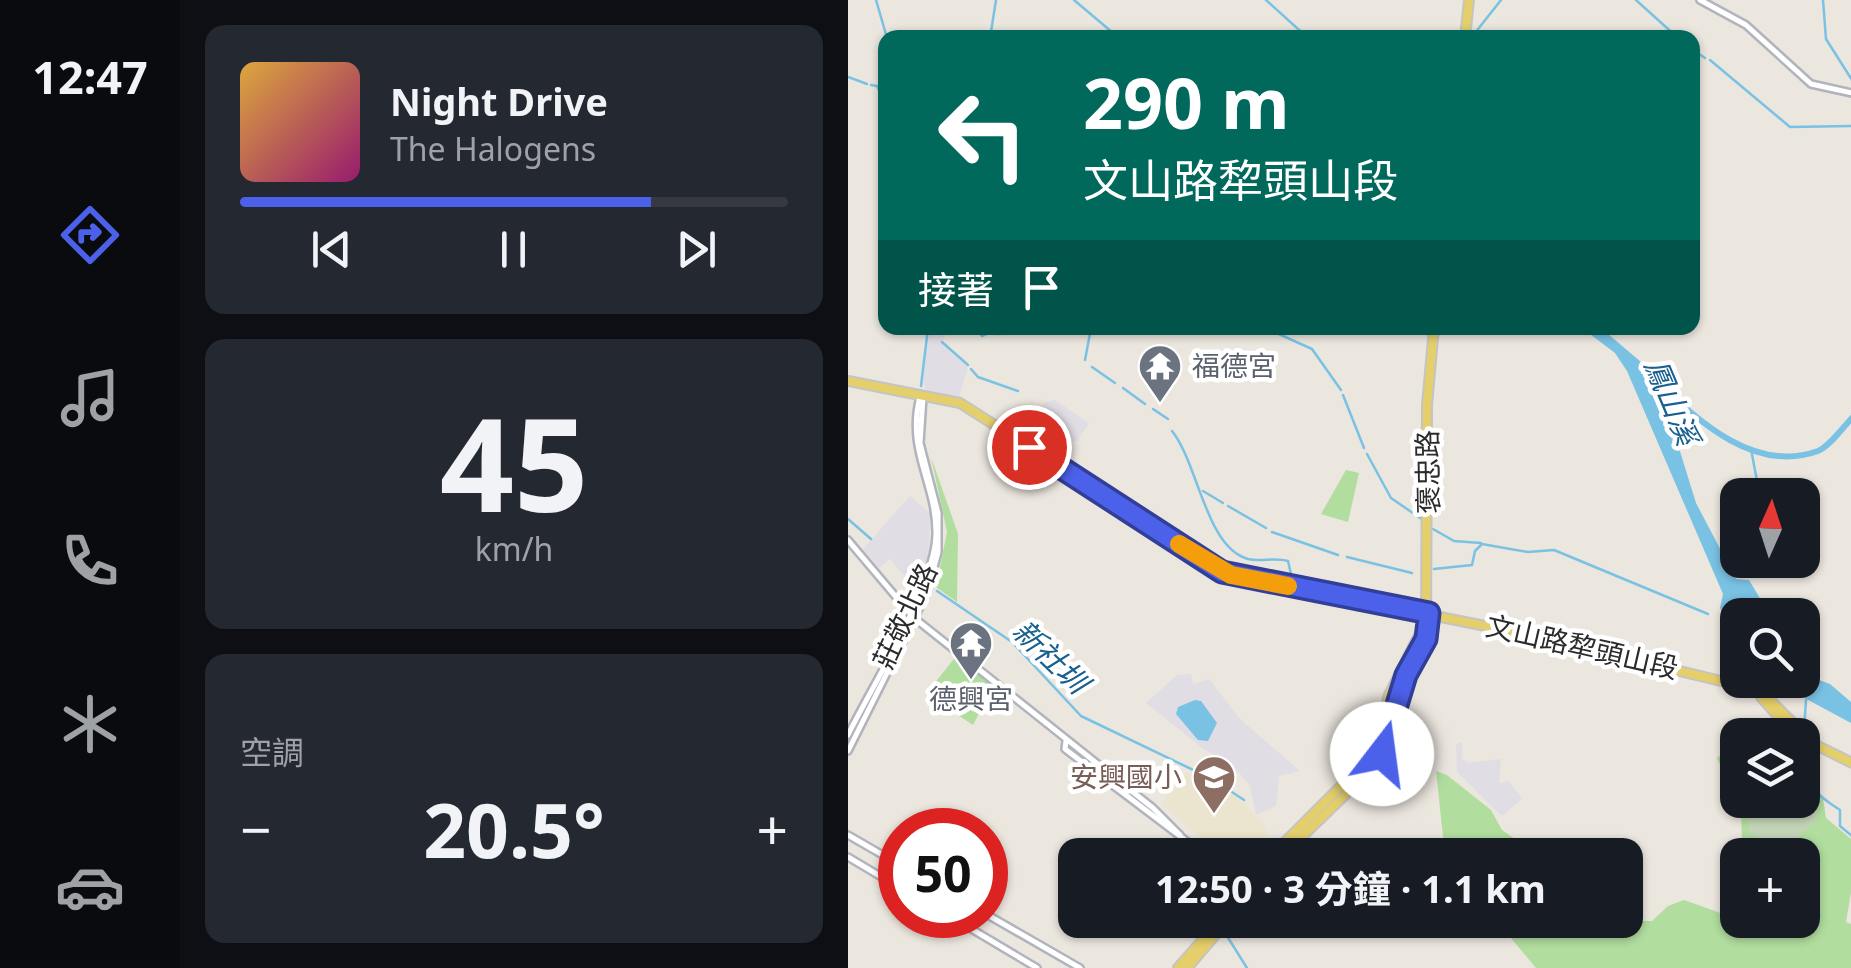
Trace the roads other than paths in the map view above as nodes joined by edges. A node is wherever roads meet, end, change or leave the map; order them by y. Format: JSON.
{"nodes":[{"id":1,"x":1469,"y":0,"type":"edge"},
{"id":2,"x":1700,"y":0,"type":"edge"},
{"id":3,"x":1466,"y":30,"type":"edge"},
{"id":4,"x":1852,"y":93,"type":"edge"},
{"id":5,"x":1433,"y":335,"type":"edge"},
{"id":6,"x":848,"y":384,"type":"edge"},
{"id":7,"x":921,"y":398,"type":"junction"},
{"id":8,"x":848,"y":540,"type":"edge"},
{"id":9,"x":911,"y":614,"type":"junction"},
{"id":10,"x":1428,"y":615,"type":"junction"},
{"id":11,"x":1782,"y":718,"type":"edge"},
{"id":12,"x":848,"y":735,"type":"edge"},
{"id":13,"x":1382,"y":741,"type":"junction"},
{"id":14,"x":1820,"y":747,"type":"edge"},
{"id":15,"x":1820,"y":750,"type":"edge"},
{"id":16,"x":848,"y":751,"type":"edge"},
{"id":17,"x":1852,"y":766,"type":"edge"},
{"id":18,"x":848,"y":835,"type":"edge"},
{"id":19,"x":1184,"y":838,"type":"edge"},
{"id":20,"x":1290,"y":838,"type":"edge"},
{"id":21,"x":1301,"y":838,"type":"edge"},
{"id":22,"x":878,"y":852,"type":"edge"},
{"id":23,"x":848,"y":858,"type":"edge"},
{"id":24,"x":878,"y":875,"type":"edge"},
{"id":25,"x":1008,"y":927,"type":"edge"},
{"id":26,"x":987,"y":938,"type":"edge"},
{"id":27,"x":1204,"y":938,"type":"edge"},
{"id":28,"x":1213,"y":938,"type":"edge"},
{"id":29,"x":1037,"y":968,"type":"edge"},
{"id":30,"x":1080,"y":968,"type":"edge"},
{"id":31,"x":1178,"y":968,"type":"edge"},
{"id":32,"x":1187,"y":968,"type":"edge"}],
"edges":[{"from":1,"to":3,"type":"main road"},
{"from":2,"to":4,"type":"street"},
{"from":5,"to":10,"type":"main road","name":"褒忠路"},
{"from":6,"to":7,"type":"main road","name":"文山路犂頭山段"},
{"from":7,"to":9,"type":"street","name":"莊敬北路"},
{"from":7,"to":10,"type":"main road","name":"文山路犂頭山段"},
{"from":8,"to":9,"type":"street"},
{"from":9,"to":12,"type":"street","name":"莊敬北路"},
{"from":9,"to":16,"type":"street","name":"莊敬北路"},
{"from":9,"to":19,"type":"street"},
{"from":10,"to":11,"type":"main road","name":"文山路犂頭山段"},
{"from":10,"to":13,"type":"main road","name":"褒忠路"},
{"from":13,"to":20,"type":"main road"},
{"from":13,"to":21,"type":"main road"},
{"from":14,"to":17,"type":"main road","name":"文山路犂頭山段"},
{"from":15,"to":17,"type":"main road"},
{"from":18,"to":22,"type":"street"},
{"from":23,"to":24,"type":"street"},
{"from":25,"to":30,"type":"street"},
{"from":26,"to":29,"type":"street"},
{"from":27,"to":31,"type":"main road"},
{"from":28,"to":32,"type":"main road"}]}
